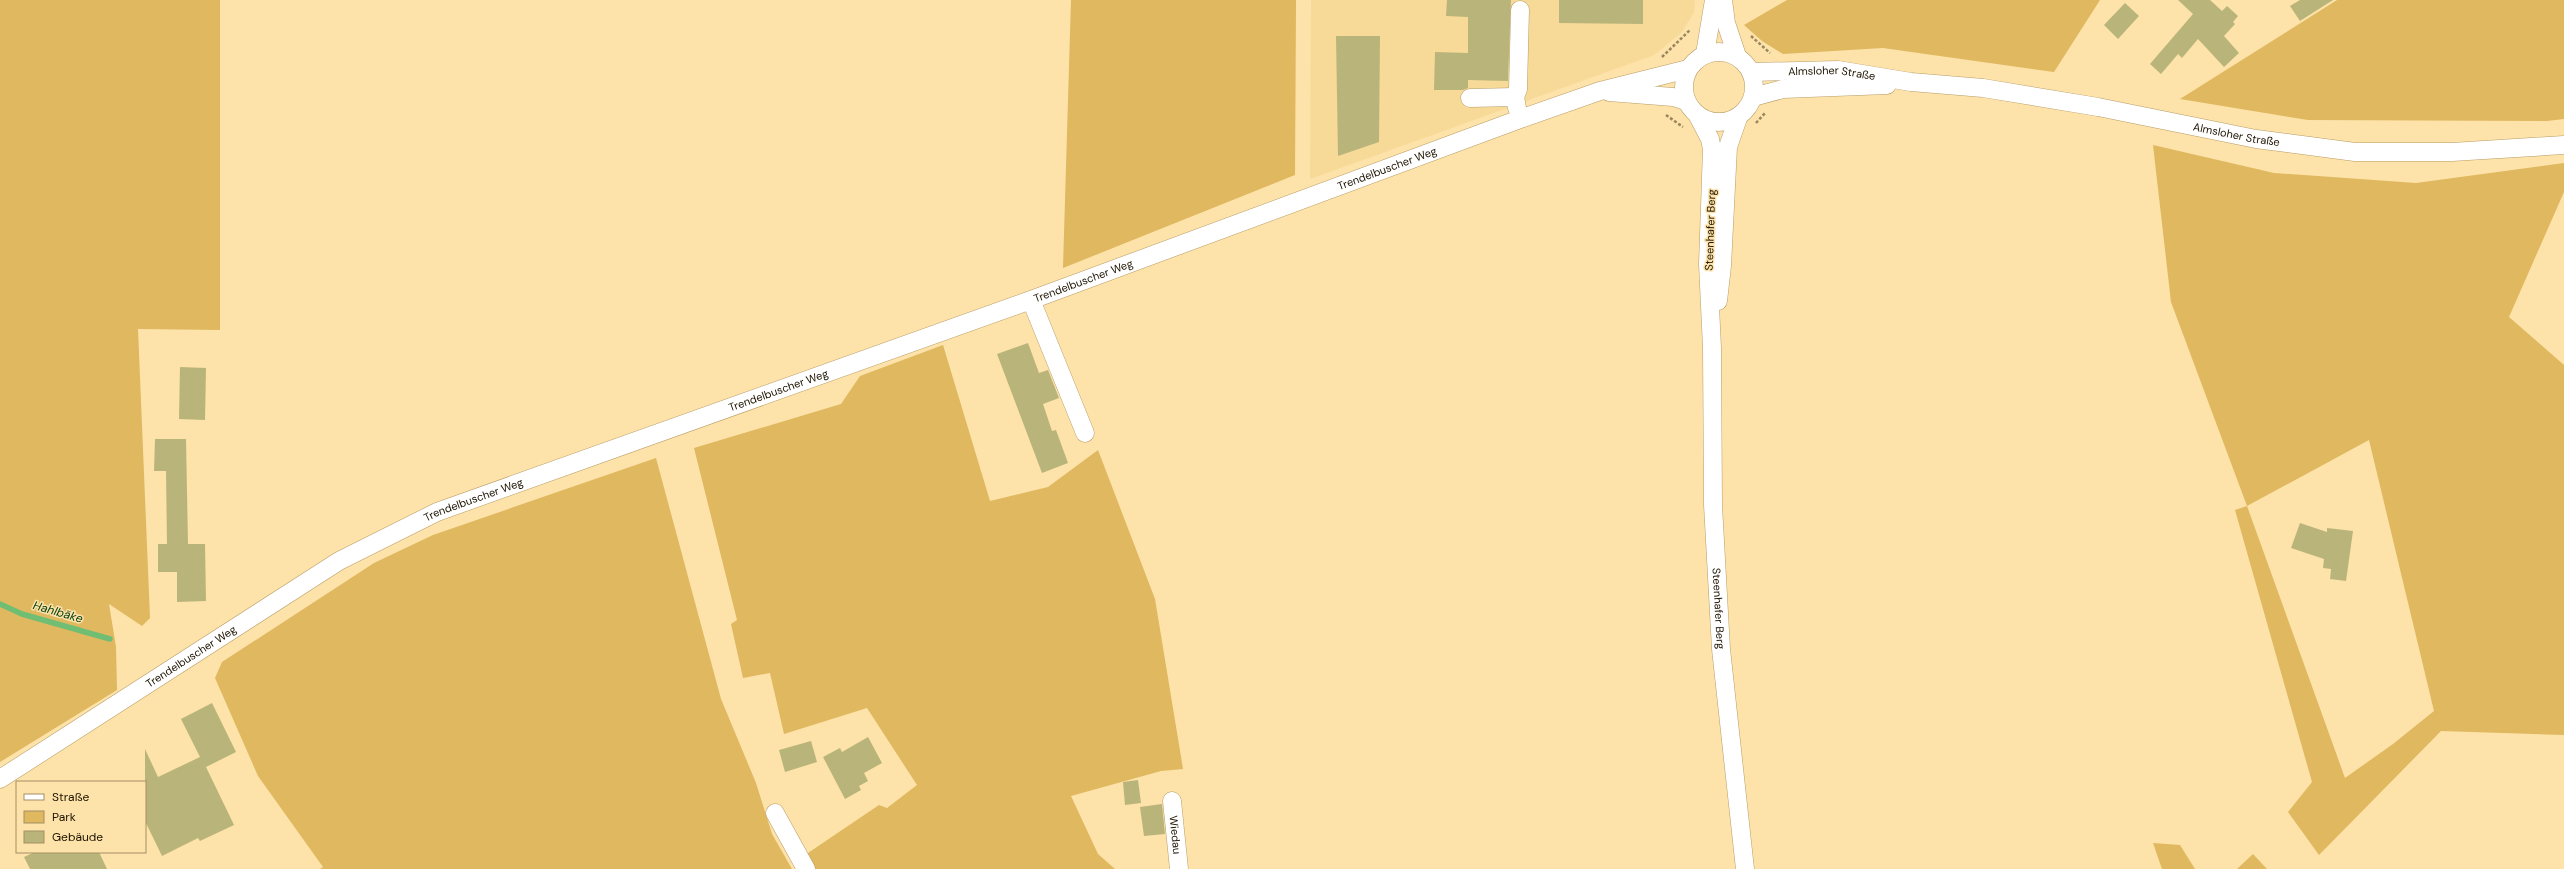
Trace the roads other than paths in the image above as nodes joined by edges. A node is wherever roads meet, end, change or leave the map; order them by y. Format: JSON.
{"nodes":[{"id":1,"x":1714,"y":0,"type":"edge"},
{"id":2,"x":1724,"y":0,"type":"edge"},
{"id":3,"x":1520,"y":10,"type":"dead end"},
{"id":4,"x":1705,"y":54,"type":"junction"},
{"id":5,"x":1737,"y":56,"type":"junction"},
{"id":6,"x":1688,"y":69,"type":"junction"},
{"id":7,"x":1751,"y":72,"type":"junction"},
{"id":8,"x":1911,"y":82,"type":"junction"},
{"id":9,"x":1600,"y":91,"type":"junction"},
{"id":10,"x":1515,"y":97,"type":"junction"},
{"id":11,"x":1753,"y":97,"type":"junction"},
{"id":12,"x":1470,"y":98,"type":"dead end"},
{"id":13,"x":1686,"y":101,"type":"junction"},
{"id":14,"x":1698,"y":116,"type":"junction"},
{"id":15,"x":1738,"y":118,"type":"junction"},
{"id":16,"x":1520,"y":119,"type":"junction"},
{"id":17,"x":2564,"y":145,"type":"edge"},
{"id":18,"x":1031,"y":300,"type":"junction"},
{"id":19,"x":1712,"y":348,"type":"junction"},
{"id":20,"x":1085,"y":433,"type":"dead end"},
{"id":21,"x":0,"y":779,"type":"edge"},
{"id":22,"x":1172,"y":801,"type":"dead end"},
{"id":23,"x":775,"y":813,"type":"dead end"},
{"id":24,"x":806,"y":869,"type":"edge"},
{"id":25,"x":1179,"y":869,"type":"edge"},
{"id":26,"x":1745,"y":869,"type":"edge"}],
"edges":[{"from":1,"to":4,"type":"street"},
{"from":2,"to":5,"type":"street"},
{"from":3,"to":10,"type":"street"},
{"from":4,"to":5,"type":"street"},
{"from":4,"to":6,"type":"street"},
{"from":5,"to":7,"type":"street"},
{"from":6,"to":9,"type":"street","name":"Trendelbuscher Weg"},
{"from":6,"to":13,"type":"street"},
{"from":7,"to":8,"type":"street","name":"Almsloher Straße"},
{"from":7,"to":11,"type":"street"},
{"from":8,"to":11,"type":"street","name":"Almsloher Straße"},
{"from":8,"to":17,"type":"street","name":"Almsloher Straße"},
{"from":9,"to":13,"type":"street","name":"Trendelbuscher Weg"},
{"from":9,"to":16,"type":"street","name":"Trendelbuscher Weg"},
{"from":10,"to":12,"type":"street"},
{"from":10,"to":16,"type":"street"},
{"from":11,"to":15,"type":"street"},
{"from":13,"to":14,"type":"street"},
{"from":14,"to":15,"type":"street"},
{"from":14,"to":19,"type":"street","name":"Steenhafer Berg"},
{"from":15,"to":19,"type":"street","name":"Steenhafer Berg"},
{"from":16,"to":18,"type":"street","name":"Trendelbuscher Weg"},
{"from":18,"to":20,"type":"street"},
{"from":18,"to":21,"type":"street","name":"Trendelbuscher Weg"},
{"from":19,"to":26,"type":"street","name":"Steenhafer Berg"},
{"from":22,"to":25,"type":"street","name":"Wiedau"},
{"from":23,"to":24,"type":"street"}]}
